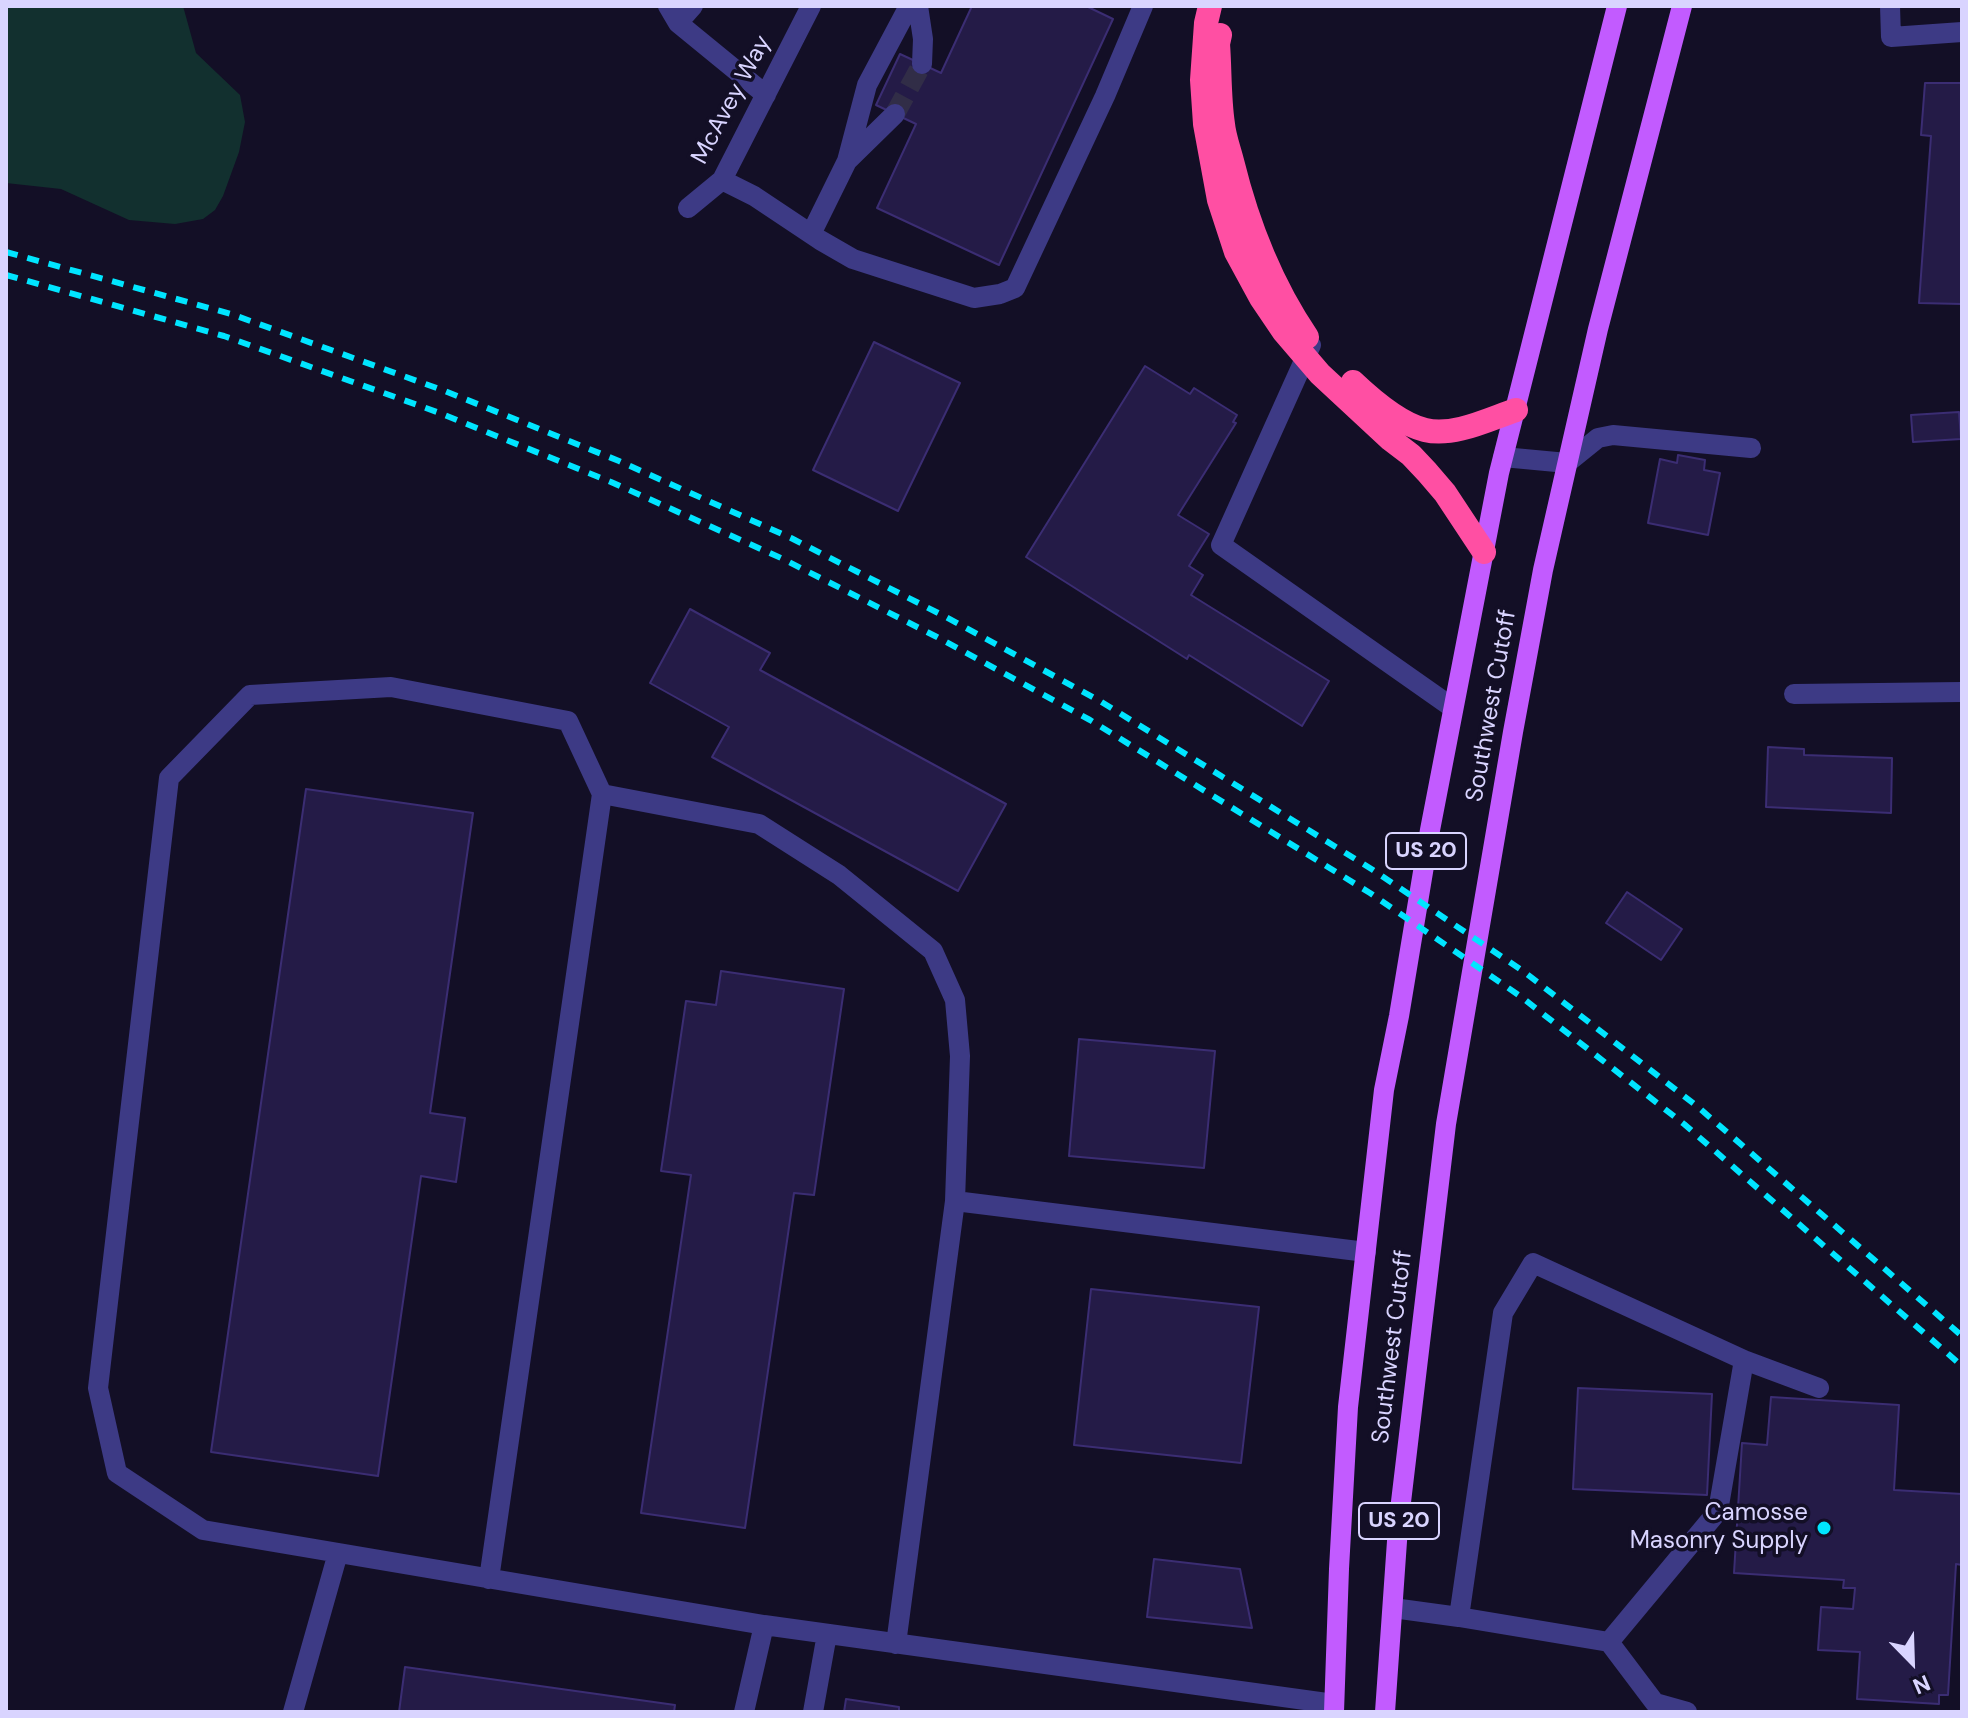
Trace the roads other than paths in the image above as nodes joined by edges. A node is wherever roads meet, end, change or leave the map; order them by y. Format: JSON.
{"nodes":[{"id":1,"x":693,"y":6,"type":"edge"},
{"id":2,"x":811,"y":6,"type":"edge"},
{"id":3,"x":909,"y":6,"type":"edge"},
{"id":4,"x":918,"y":6,"type":"edge"},
{"id":5,"x":1143,"y":6,"type":"edge"},
{"id":6,"x":1210,"y":6,"type":"edge"},
{"id":7,"x":1226,"y":6,"type":"edge"},
{"id":8,"x":1617,"y":6,"type":"edge"},
{"id":9,"x":1682,"y":6,"type":"edge"},
{"id":10,"x":1890,"y":6,"type":"edge"},
{"id":11,"x":673,"y":14,"type":"edge"},
{"id":12,"x":1962,"y":32,"type":"edge"},
{"id":13,"x":922,"y":64,"type":"tunnel mouth"},
{"id":14,"x":766,"y":95,"type":"junction"},
{"id":15,"x":895,"y":114,"type":"tunnel mouth"},
{"id":16,"x":847,"y":161,"type":"junction"},
{"id":17,"x":722,"y":180,"type":"junction"},
{"id":18,"x":688,"y":208,"type":"dead end"},
{"id":19,"x":811,"y":234,"type":"junction"},
{"id":20,"x":1309,"y":350,"type":"junction"},
{"id":21,"x":1516,"y":410,"type":"junction"},
{"id":22,"x":1751,"y":448,"type":"dead end"},
{"id":23,"x":1503,"y":457,"type":"junction"},
{"id":24,"x":1567,"y":463,"type":"junction"},
{"id":25,"x":1484,"y":552,"type":"junction"},
{"id":26,"x":1962,"y":692,"type":"edge"},
{"id":27,"x":1794,"y":694,"type":"dead end"},
{"id":28,"x":1453,"y":708,"type":"junction"},
{"id":29,"x":602,"y":794,"type":"junction"},
{"id":30,"x":955,"y":1201,"type":"junction"},
{"id":31,"x":1366,"y":1252,"type":"junction"},
{"id":32,"x":1744,"y":1360,"type":"junction"},
{"id":33,"x":1819,"y":1388,"type":"dead end"},
{"id":34,"x":338,"y":1553,"type":"junction"},
{"id":35,"x":489,"y":1579,"type":"junction"},
{"id":36,"x":1393,"y":1608,"type":"junction"},
{"id":37,"x":1459,"y":1617,"type":"junction"},
{"id":38,"x":764,"y":1625,"type":"junction"},
{"id":39,"x":827,"y":1634,"type":"junction"},
{"id":40,"x":1609,"y":1642,"type":"junction"},
{"id":41,"x":896,"y":1644,"type":"junction"},
{"id":42,"x":1334,"y":1708,"type":"edge"},
{"id":43,"x":293,"y":1712,"type":"edge"},
{"id":44,"x":744,"y":1712,"type":"edge"},
{"id":45,"x":813,"y":1712,"type":"edge"},
{"id":46,"x":1385,"y":1712,"type":"edge"},
{"id":47,"x":1687,"y":1712,"type":"edge"}],
"edges":[{"from":1,"to":11,"type":"street"},
{"from":2,"to":14,"type":"street","name":"McAvey Way"},
{"from":3,"to":16,"type":"street"},
{"from":4,"to":13,"type":"street"},
{"from":5,"to":19,"type":"street"},
{"from":6,"to":20,"type":"highway"},
{"from":7,"to":20,"type":"highway"},
{"from":8,"to":21,"type":"main road","name":"Southwest Cutoff","number":"US 20"},
{"from":9,"to":24,"type":"main road","name":"Southwest Cutoff","number":"US 20"},
{"from":10,"to":12,"type":"street"},
{"from":11,"to":14,"type":"street"},
{"from":14,"to":17,"type":"street","name":"McAvey Way"},
{"from":15,"to":16,"type":"street"},
{"from":16,"to":19,"type":"street"},
{"from":17,"to":18,"type":"street","name":"McAvey Way"},
{"from":17,"to":19,"type":"street"},
{"from":20,"to":21,"type":"highway"},
{"from":20,"to":25,"type":"highway"},
{"from":20,"to":28,"type":"street"},
{"from":21,"to":23,"type":"main road","name":"Southwest Cutoff","number":"US 20"},
{"from":22,"to":24,"type":"street"},
{"from":23,"to":24,"type":"street"},
{"from":23,"to":25,"type":"main road","name":"Southwest Cutoff","number":"US 20"},
{"from":24,"to":36,"type":"main road","name":"Southwest Cutoff","number":"US 20"},
{"from":25,"to":28,"type":"main road","name":"Southwest Cutoff","number":"US 20"},
{"from":26,"to":27,"type":"street"},
{"from":28,"to":31,"type":"main road","name":"Southwest Cutoff","number":"US 20"},
{"from":29,"to":30,"type":"street"},
{"from":29,"to":34,"type":"street"},
{"from":29,"to":35,"type":"street"},
{"from":30,"to":31,"type":"street"},
{"from":30,"to":41,"type":"street"},
{"from":31,"to":42,"type":"main road","name":"Southwest Cutoff","number":"US 20"},
{"from":32,"to":33,"type":"street"},
{"from":32,"to":37,"type":"street"},
{"from":32,"to":40,"type":"street"},
{"from":34,"to":35,"type":"street"},
{"from":34,"to":43,"type":"street"},
{"from":35,"to":38,"type":"street"},
{"from":36,"to":37,"type":"street"},
{"from":36,"to":46,"type":"main road","name":"Southwest Cutoff","number":"US 20"},
{"from":37,"to":40,"type":"street"},
{"from":38,"to":39,"type":"street"},
{"from":38,"to":44,"type":"street"},
{"from":39,"to":41,"type":"street"},
{"from":39,"to":45,"type":"street"},
{"from":40,"to":47,"type":"street"},
{"from":41,"to":42,"type":"street"}]}
